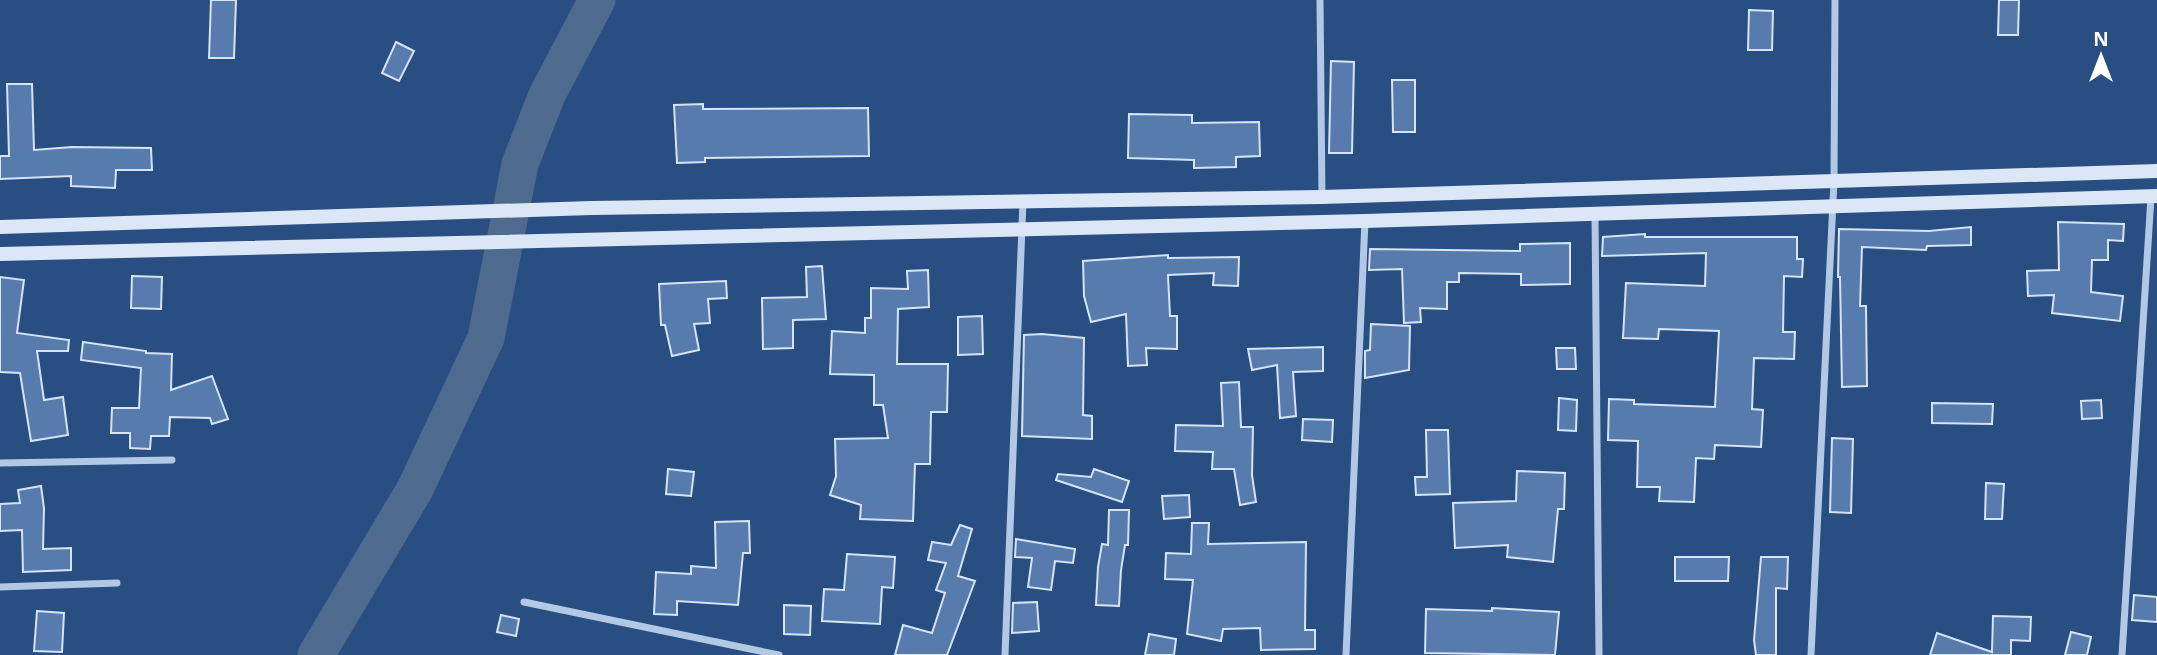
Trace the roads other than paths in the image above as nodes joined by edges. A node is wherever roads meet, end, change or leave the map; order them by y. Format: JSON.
{"nodes":[{"id":1,"x":1321,"y":0,"type":"edge"},
{"id":2,"x":1835,"y":0,"type":"edge"},
{"id":3,"x":2157,"y":171,"type":"edge"},
{"id":4,"x":1833,"y":181,"type":"junction"},
{"id":5,"x":2154,"y":196,"type":"edge"},
{"id":6,"x":1322,"y":197,"type":"junction"},
{"id":7,"x":1023,"y":201,"type":"junction"},
{"id":8,"x":1833,"y":206,"type":"junction"},
{"id":9,"x":1595,"y":214,"type":"junction"},
{"id":10,"x":1365,"y":221,"type":"junction"},
{"id":11,"x":0,"y":227,"type":"edge"},
{"id":12,"x":1022,"y":230,"type":"junction"},
{"id":13,"x":0,"y":254,"type":"edge"},
{"id":14,"x":172,"y":460,"type":"dead end"},
{"id":15,"x":0,"y":463,"type":"edge"},
{"id":16,"x":117,"y":583,"type":"dead end"},
{"id":17,"x":0,"y":587,"type":"edge"},
{"id":18,"x":524,"y":603,"type":"dead end"},
{"id":19,"x":779,"y":655,"type":"edge"},
{"id":20,"x":1005,"y":655,"type":"edge"},
{"id":21,"x":1346,"y":655,"type":"edge"},
{"id":22,"x":1598,"y":655,"type":"edge"},
{"id":23,"x":1811,"y":655,"type":"edge"},
{"id":24,"x":2122,"y":655,"type":"edge"}],
"edges":[{"from":1,"to":6,"type":"street"},
{"from":2,"to":4,"type":"street"},
{"from":3,"to":4,"type":"main road"},
{"from":4,"to":6,"type":"main road"},
{"from":4,"to":8,"type":"street"},
{"from":5,"to":8,"type":"main road"},
{"from":5,"to":24,"type":"street"},
{"from":6,"to":7,"type":"main road"},
{"from":7,"to":11,"type":"main road"},
{"from":7,"to":12,"type":"street"},
{"from":8,"to":9,"type":"main road"},
{"from":8,"to":23,"type":"street"},
{"from":9,"to":10,"type":"main road"},
{"from":9,"to":22,"type":"street"},
{"from":10,"to":12,"type":"main road"},
{"from":10,"to":21,"type":"street"},
{"from":12,"to":13,"type":"main road"},
{"from":12,"to":20,"type":"street"},
{"from":14,"to":15,"type":"street"},
{"from":16,"to":17,"type":"street"},
{"from":18,"to":19,"type":"street"}]}
